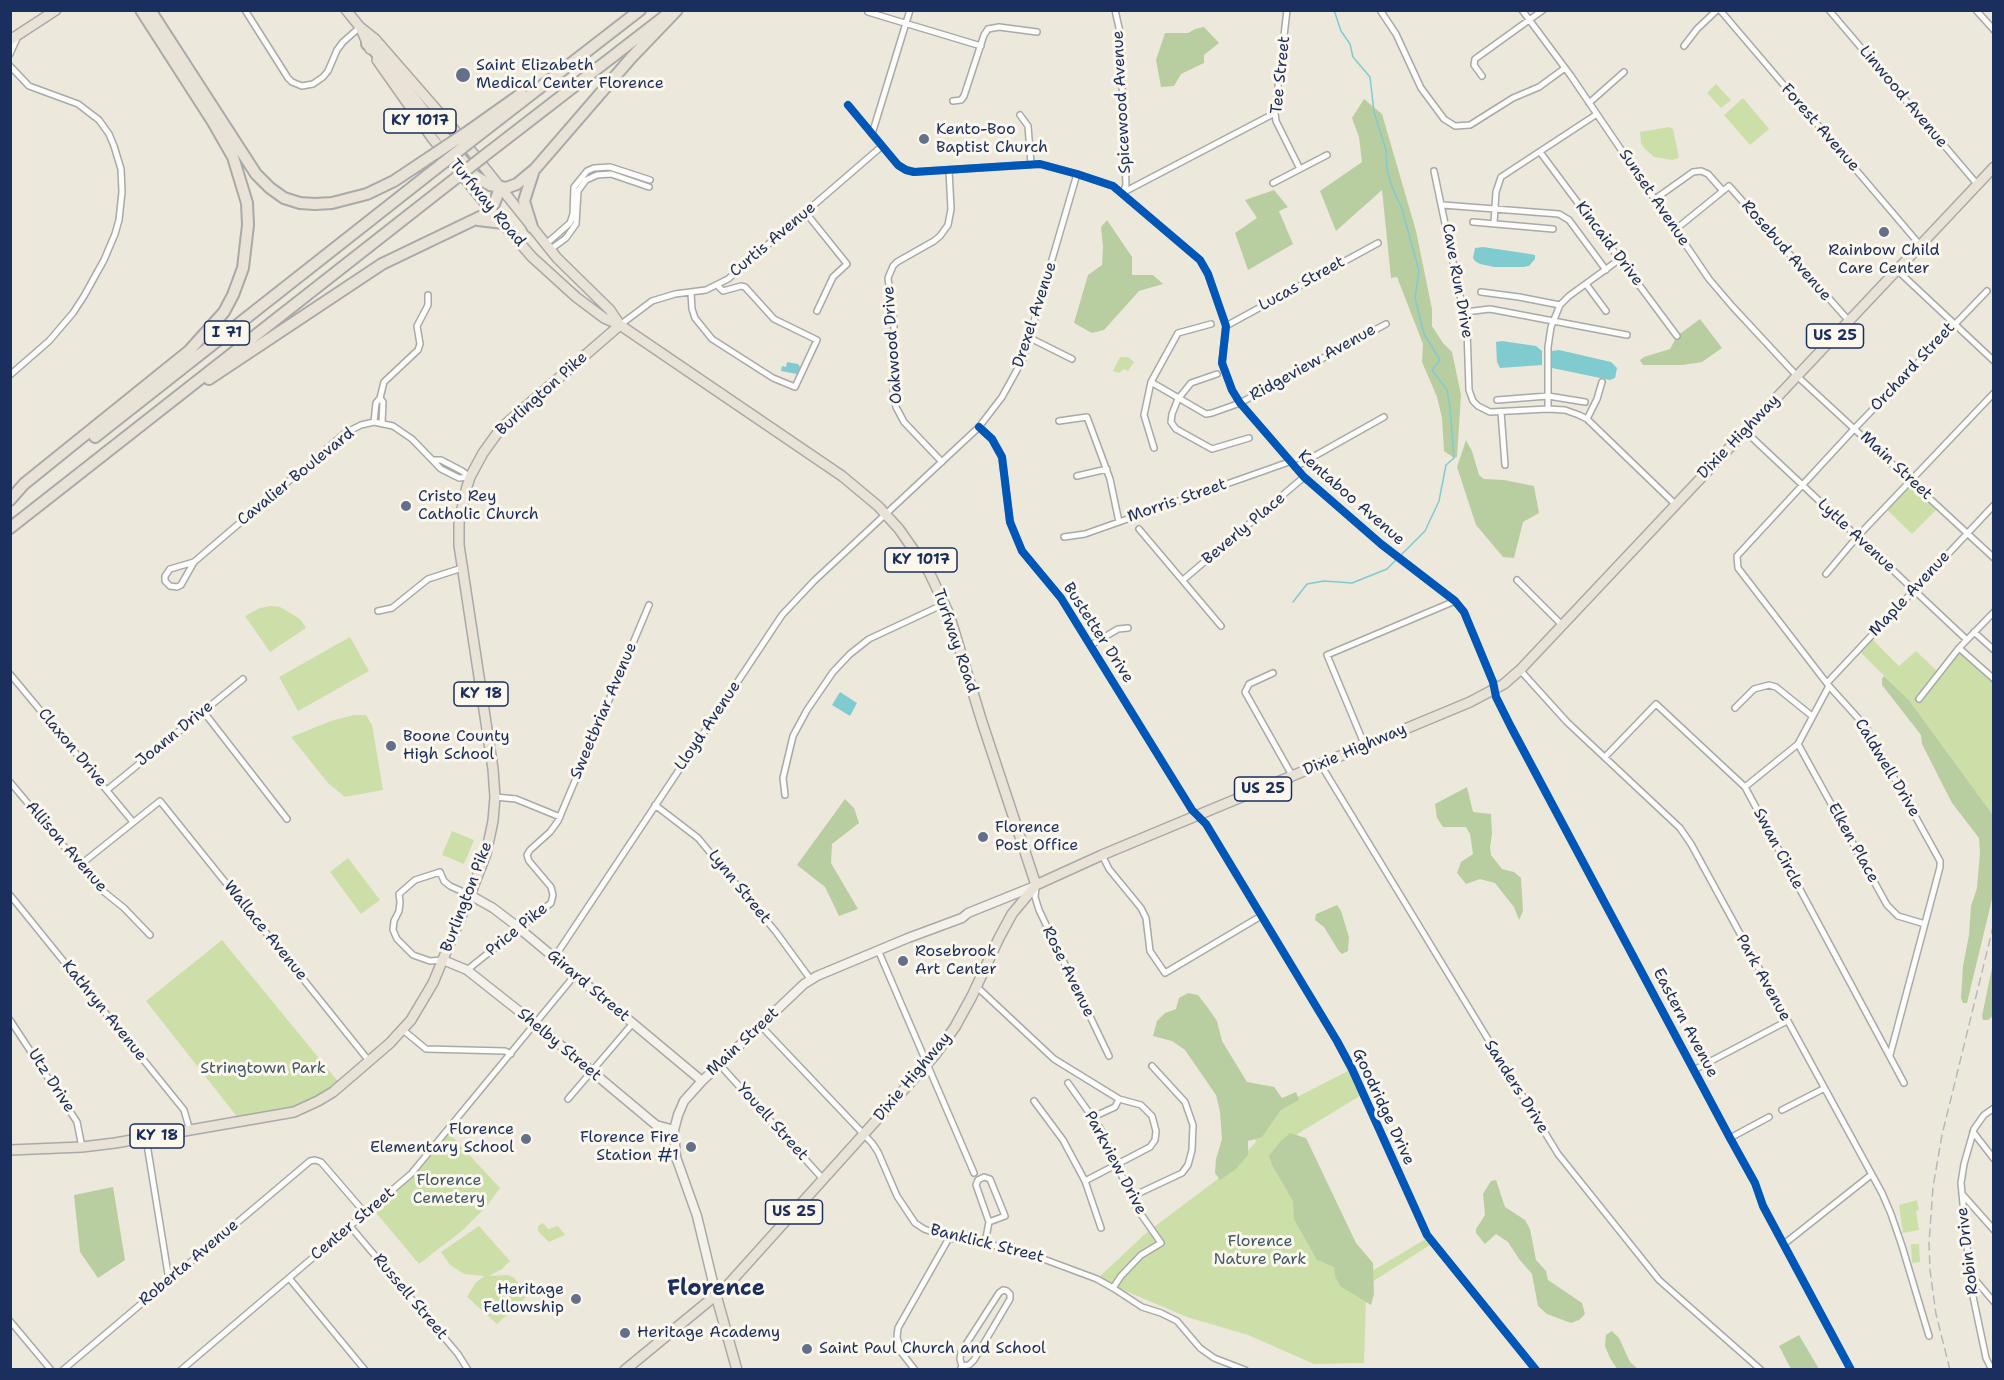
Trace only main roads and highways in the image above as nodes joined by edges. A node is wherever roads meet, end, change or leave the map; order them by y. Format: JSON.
{"nodes":[{"id":1,"x":56,"y":10,"type":"edge"},
{"id":2,"x":141,"y":10,"type":"edge"},
{"id":3,"x":150,"y":10,"type":"edge"},
{"id":4,"x":346,"y":10,"type":"edge"},
{"id":5,"x":640,"y":10,"type":"edge"},
{"id":6,"x":672,"y":10,"type":"edge"},
{"id":7,"x":677,"y":10,"type":"edge"},
{"id":8,"x":360,"y":27,"type":"junction"},
{"id":9,"x":14,"y":38,"type":"edge"},
{"id":10,"x":367,"y":44,"type":"junction"},
{"id":11,"x":469,"y":137,"type":"junction"},
{"id":12,"x":535,"y":169,"type":"junction"},
{"id":13,"x":1992,"y":173,"type":"edge"},
{"id":14,"x":500,"y":188,"type":"junction"},
{"id":15,"x":491,"y":209,"type":"junction"},
{"id":16,"x":474,"y":220,"type":"junction"},
{"id":17,"x":503,"y":223,"type":"junction"},
{"id":18,"x":532,"y":227,"type":"junction"},
{"id":19,"x":620,"y":325,"type":"junction"},
{"id":20,"x":184,"y":391,"type":"junction"},
{"id":21,"x":10,"y":502,"type":"edge"},
{"id":22,"x":10,"y":528,"type":"edge"},
{"id":23,"x":1036,"y":885,"type":"junction"},
{"id":24,"x":10,"y":1150,"type":"edge"},
{"id":25,"x":716,"y":1295,"type":"junction"},
{"id":26,"x":625,"y":1369,"type":"edge"},
{"id":27,"x":737,"y":1370,"type":"edge"}],
"edges":[{"from":1,"to":9,"type":"main road"},
{"from":2,"to":21,"type":"highway"},
{"from":3,"to":11,"type":"highway","bridge":true},
{"from":4,"to":8,"type":"main road","name":"Turfway Road","number":"KY 1017"},
{"from":5,"to":11,"type":"highway"},
{"from":6,"to":20,"type":"highway","number":"I 71","bridge":true},
{"from":7,"to":12,"type":"highway"},
{"from":8,"to":10,"type":"main road","name":"Turfway Road","number":"KY 1017"},
{"from":8,"to":14,"type":"main road","name":"Turfway Road","number":"KY 1017"},
{"from":10,"to":14,"type":"highway"},
{"from":10,"to":15,"type":"main road","name":"Turfway Road","number":"KY 1017"},
{"from":11,"to":21,"type":"highway","number":"I 71","bridge":true},
{"from":12,"to":14,"type":"highway"},
{"from":12,"to":18,"type":"highway"},
{"from":13,"to":23,"type":"main road","name":"Dixie Highway","number":"US 25"},
{"from":14,"to":15,"type":"highway"},
{"from":14,"to":18,"type":"main road","name":"Turfway Road","number":"KY 1017"},
{"from":15,"to":16,"type":"highway"},
{"from":15,"to":17,"type":"main road","name":"Turfway Road","number":"KY 1017"},
{"from":16,"to":17,"type":"highway"},
{"from":16,"to":20,"type":"highway"},
{"from":17,"to":19,"type":"main road","name":"Turfway Road","number":"KY 1017"},
{"from":18,"to":19,"type":"main road","name":"Turfway Road","number":"KY 1017"},
{"from":19,"to":23,"type":"main road","name":"Turfway Road","number":"KY 1017"},
{"from":19,"to":24,"type":"main road","name":"Burlington Pike","number":"KY 18"},
{"from":20,"to":22,"type":"highway","number":"I 71"},
{"from":23,"to":25,"type":"main road","name":"Dixie Highway","number":"US 25"},
{"from":25,"to":26,"type":"main road","name":"Dixie Highway"},
{"from":25,"to":27,"type":"main road"}]}
